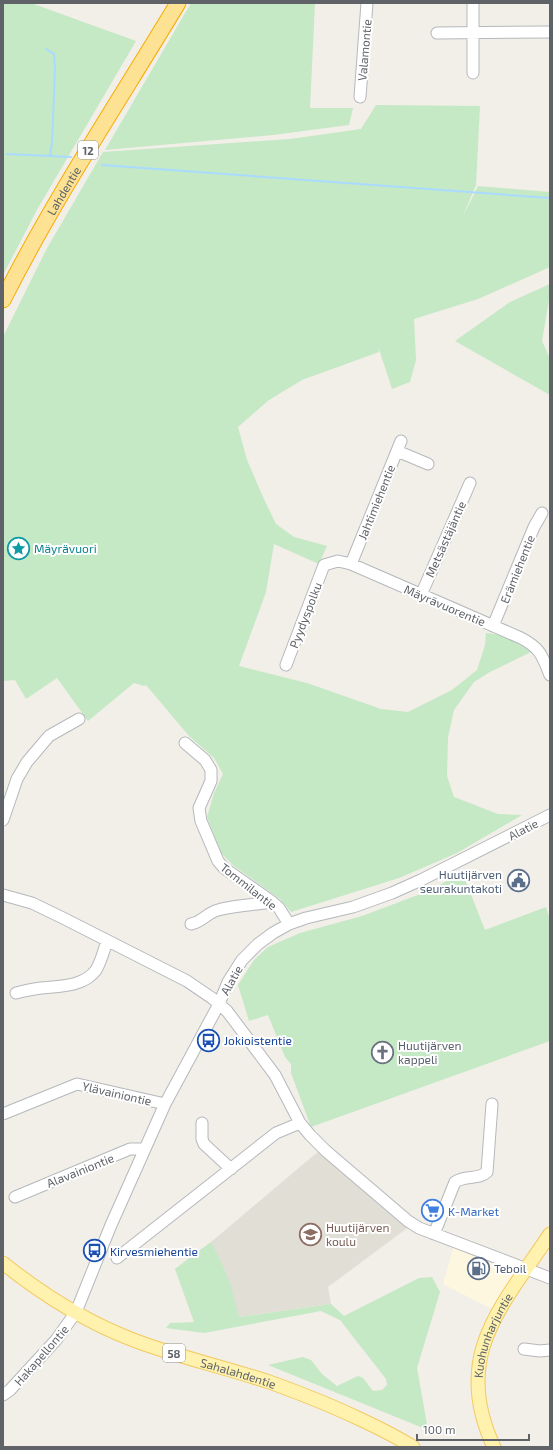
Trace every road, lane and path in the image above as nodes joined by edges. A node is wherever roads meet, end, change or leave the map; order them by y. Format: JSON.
{"nodes":[{"id":1,"x":178,"y":3,"type":"edge"},
{"id":2,"x":367,"y":3,"type":"edge"},
{"id":3,"x":473,"y":3,"type":"edge"},
{"id":4,"x":550,"y":32,"type":"edge"},
{"id":5,"x":437,"y":33,"type":"dead end"},
{"id":6,"x":473,"y":33,"type":"junction"},
{"id":7,"x":473,"y":73,"type":"dead end"},
{"id":8,"x":360,"y":98,"type":"dead end"},
{"id":9,"x":3,"y":300,"type":"edge"},
{"id":10,"x":401,"y":440,"type":"dead end"},
{"id":11,"x":396,"y":452,"type":"junction"},
{"id":12,"x":428,"y":464,"type":"dead end"},
{"id":13,"x":470,"y":482,"type":"dead end"},
{"id":14,"x":542,"y":513,"type":"dead end"},
{"id":15,"x":351,"y":564,"type":"junction"},
{"id":16,"x":324,"y":565,"type":"joint"},
{"id":17,"x":421,"y":595,"type":"junction"},
{"id":18,"x":494,"y":626,"type":"junction"},
{"id":19,"x":286,"y":665,"type":"dead end"},
{"id":20,"x":550,"y":675,"type":"edge"},
{"id":21,"x":79,"y":719,"type":"dead end"},
{"id":22,"x":185,"y":743,"type":"dead end"},
{"id":23,"x":550,"y":815,"type":"edge"},
{"id":24,"x":3,"y":820,"type":"edge"},
{"id":25,"x":3,"y":895,"type":"edge"},
{"id":26,"x":271,"y":900,"type":"junction"},
{"id":27,"x":191,"y":924,"type":"dead end"},
{"id":28,"x":289,"y":924,"type":"junction"},
{"id":29,"x":108,"y":941,"type":"junction"},
{"id":30,"x":16,"y":993,"type":"dead end"},
{"id":31,"x":219,"y":1004,"type":"junction"},
{"id":32,"x":165,"y":1104,"type":"junction"},
{"id":33,"x":492,"y":1104,"type":"dead end"},
{"id":34,"x":3,"y":1114,"type":"edge"},
{"id":35,"x":202,"y":1122,"type":"dead end"},
{"id":36,"x":300,"y":1122,"type":"junction"},
{"id":37,"x":146,"y":1149,"type":"junction"},
{"id":38,"x":231,"y":1169,"type":"junction"},
{"id":39,"x":15,"y":1197,"type":"dead end"},
{"id":40,"x":434,"y":1234,"type":"junction"},
{"id":41,"x":550,"y":1234,"type":"edge"},
{"id":42,"x":117,"y":1258,"type":"dead end"},
{"id":43,"x":3,"y":1263,"type":"edge"},
{"id":44,"x":525,"y":1268,"type":"junction"},
{"id":45,"x":550,"y":1278,"type":"edge"},
{"id":46,"x":76,"y":1312,"type":"junction"},
{"id":47,"x":524,"y":1349,"type":"dead end"},
{"id":48,"x":550,"y":1350,"type":"edge"},
{"id":49,"x":3,"y":1395,"type":"edge"},
{"id":50,"x":412,"y":1447,"type":"edge"},
{"id":51,"x":494,"y":1447,"type":"edge"}],
"edges":[{"from":1,"to":9,"type":"highway","name":"Lahdentie","number":"12"},
{"from":2,"to":8,"type":"street","name":"Valamontie"},
{"from":3,"to":6,"type":"street"},
{"from":4,"to":6,"type":"street"},
{"from":5,"to":6,"type":"street"},
{"from":6,"to":7,"type":"street"},
{"from":10,"to":11,"type":"street","name":"Jahtimiehentie"},
{"from":11,"to":12,"type":"street"},
{"from":11,"to":15,"type":"street","name":"Jahtimiehentie"},
{"from":13,"to":17,"type":"street","name":"Metsästäjäntie"},
{"from":14,"to":18,"type":"street","name":"Erämiehentie"},
{"from":15,"to":16,"type":"street","name":"Mäyrävuorentie"},
{"from":15,"to":17,"type":"street","name":"Mäyrävuorentie"},
{"from":16,"to":19,"type":"street","name":"Pyydyspolku"},
{"from":17,"to":18,"type":"street","name":"Mäyrävuorentie"},
{"from":18,"to":20,"type":"street","name":"Mäyrävuorentie"},
{"from":21,"to":24,"type":"street"},
{"from":22,"to":26,"type":"street","name":"Tommilantie"},
{"from":23,"to":28,"type":"street","name":"Alatie"},
{"from":25,"to":29,"type":"street"},
{"from":26,"to":27,"type":"street"},
{"from":26,"to":28,"type":"street","name":"Tommilantie"},
{"from":28,"to":31,"type":"street","name":"Alatie"},
{"from":29,"to":30,"type":"street"},
{"from":29,"to":31,"type":"street"},
{"from":31,"to":32,"type":"street","name":"Alatie"},
{"from":31,"to":36,"type":"street"},
{"from":32,"to":34,"type":"street","name":"Ylävainiontie"},
{"from":32,"to":37,"type":"street","name":"Alatie"},
{"from":33,"to":40,"type":"street"},
{"from":35,"to":38,"type":"street"},
{"from":36,"to":38,"type":"street"},
{"from":36,"to":40,"type":"street"},
{"from":37,"to":39,"type":"street","name":"Alavainiontie"},
{"from":37,"to":46,"type":"street","name":"Alatie"},
{"from":38,"to":42,"type":"street"},
{"from":40,"to":44,"type":"street"},
{"from":41,"to":44,"type":"main road","name":"Kuohunharjuntie"},
{"from":43,"to":46,"type":"main road","name":"Sahalahdentie","number":"58"},
{"from":44,"to":45,"type":"street"},
{"from":44,"to":51,"type":"main road","name":"Kuohunharjuntie"},
{"from":46,"to":49,"type":"street","name":"Hakapellontie"},
{"from":46,"to":50,"type":"main road","name":"Sahalahdentie","number":"58"},
{"from":47,"to":48,"type":"street"}]}
